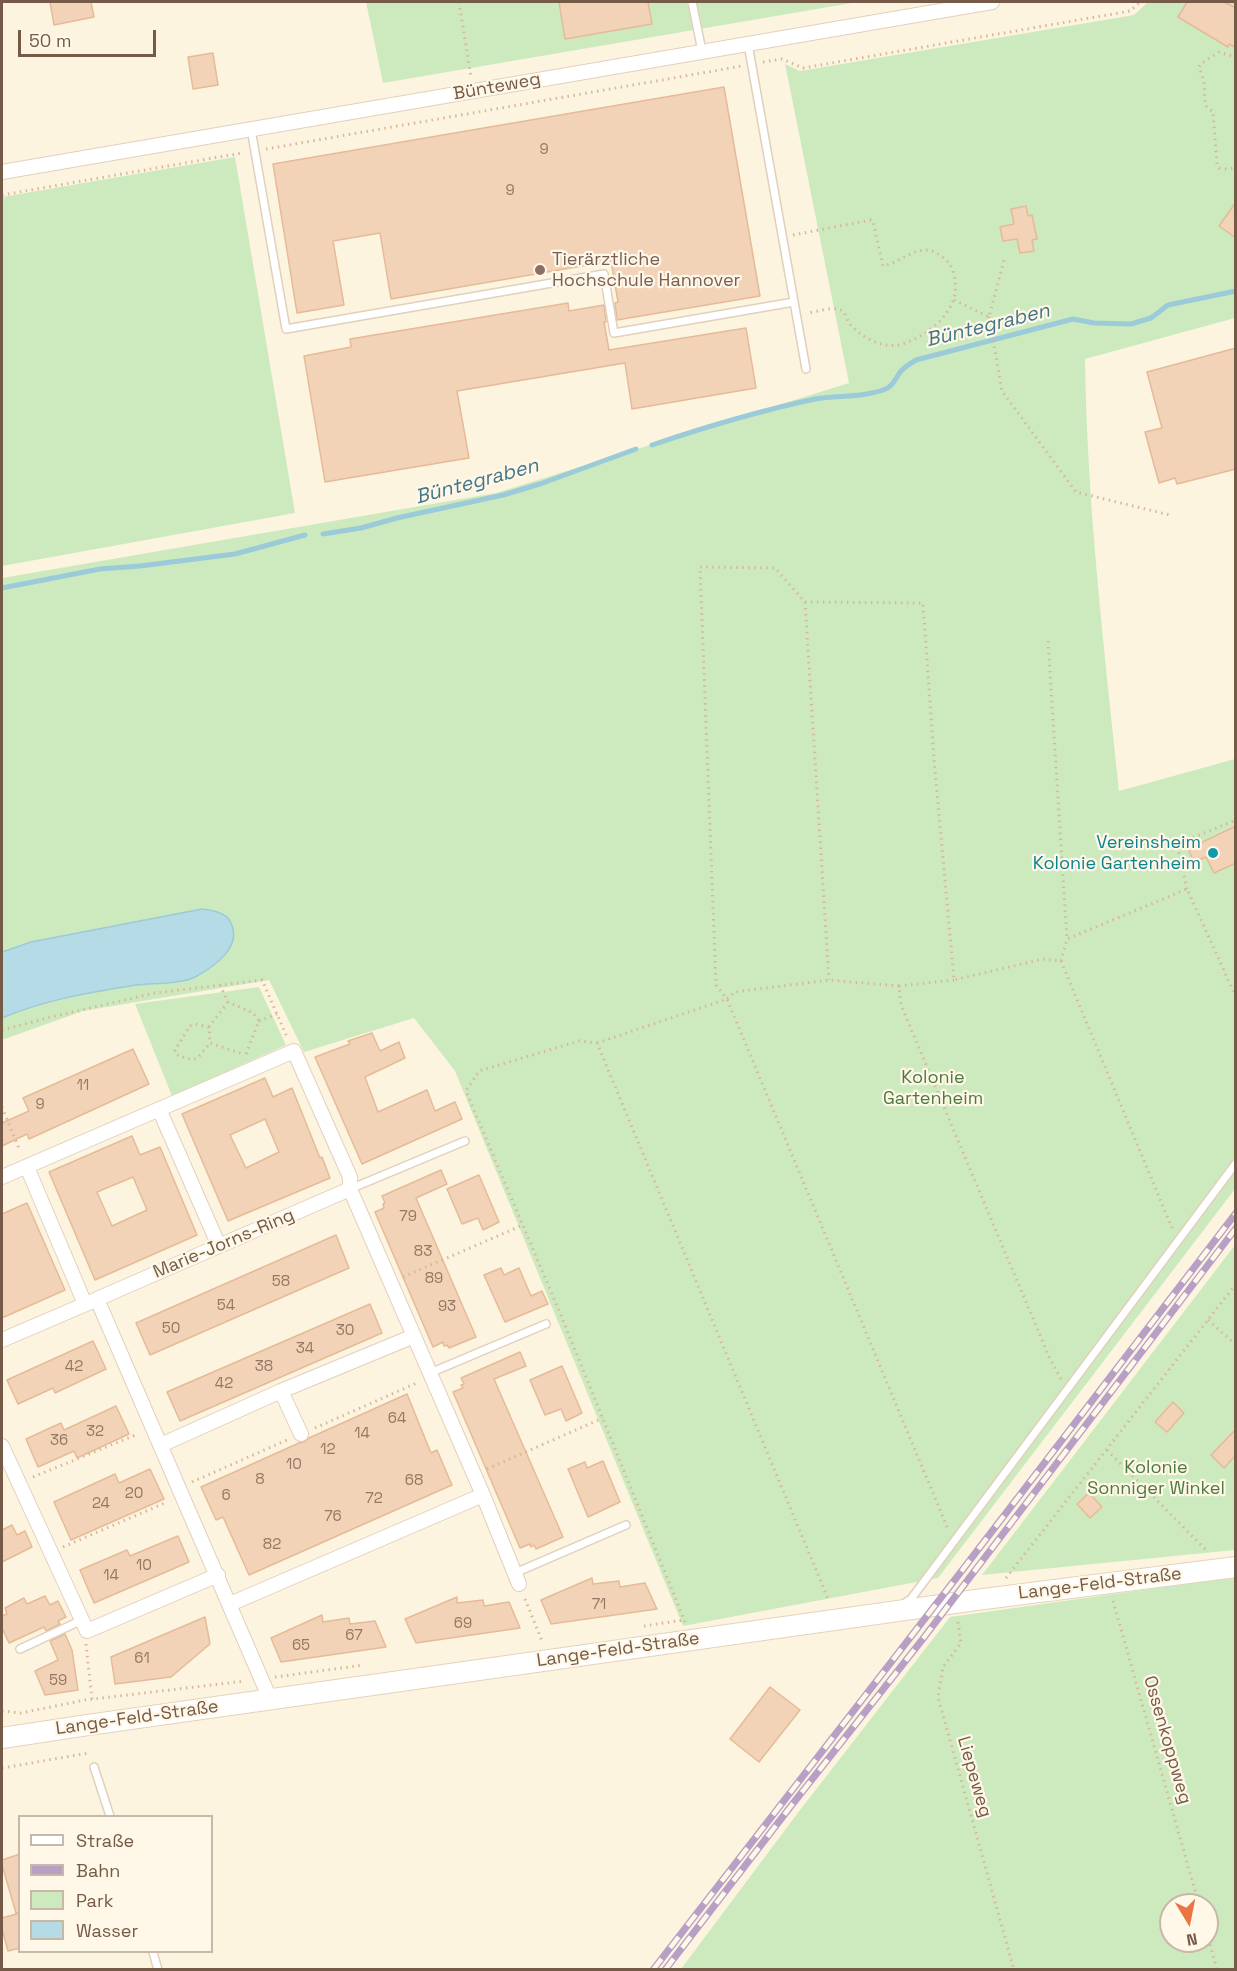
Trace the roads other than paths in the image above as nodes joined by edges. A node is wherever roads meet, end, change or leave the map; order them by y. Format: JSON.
{"nodes":[{"id":1,"x":692,"y":2,"type":"edge"},
{"id":2,"x":992,"y":2,"type":"edge"},
{"id":3,"x":748,"y":44,"type":"junction"},
{"id":4,"x":702,"y":51,"type":"junction"},
{"id":5,"x":251,"y":129,"type":"junction"},
{"id":6,"x":2,"y":172,"type":"edge"},
{"id":7,"x":794,"y":302,"type":"junction"},
{"id":8,"x":806,"y":369,"type":"dead end"},
{"id":9,"x":159,"y":1109,"type":"junction"},
{"id":10,"x":465,"y":1141,"type":"dead end"},
{"id":11,"x":1236,"y":1163,"type":"edge"},
{"id":12,"x":27,"y":1167,"type":"junction"},
{"id":13,"x":2,"y":1178,"type":"edge"},
{"id":14,"x":350,"y":1189,"type":"junction"},
{"id":15,"x":219,"y":1246,"type":"junction"},
{"id":16,"x":91,"y":1301,"type":"junction"},
{"id":17,"x":546,"y":1324,"type":"dead end"},
{"id":18,"x":414,"y":1336,"type":"junction"},
{"id":19,"x":2,"y":1340,"type":"edge"},
{"id":20,"x":430,"y":1373,"type":"junction"},
{"id":21,"x":281,"y":1391,"type":"junction"},
{"id":22,"x":301,"y":1434,"type":"dead end"},
{"id":23,"x":161,"y":1445,"type":"junction"},
{"id":24,"x":2,"y":1446,"type":"edge"},
{"id":25,"x":483,"y":1495,"type":"junction"},
{"id":26,"x":626,"y":1525,"type":"dead end"},
{"id":27,"x":1230,"y":1567,"type":"edge"},
{"id":28,"x":218,"y":1575,"type":"junction"},
{"id":29,"x":517,"y":1578,"type":"joint"},
{"id":30,"x":230,"y":1604,"type":"junction"},
{"id":31,"x":890,"y":1612,"type":"junction"},
{"id":32,"x":85,"y":1625,"type":"junction"},
{"id":33,"x":20,"y":1649,"type":"dead end"},
{"id":34,"x":270,"y":1699,"type":"junction"},
{"id":35,"x":2,"y":1738,"type":"edge"},
{"id":36,"x":94,"y":1767,"type":"dead end"},
{"id":37,"x":110,"y":1815,"type":"edge"},
{"id":38,"x":153,"y":1953,"type":"edge"},
{"id":39,"x":158,"y":1970,"type":"edge"}],
"edges":[{"from":1,"to":4,"type":"lane"},
{"from":2,"to":3,"type":"street","name":"Bünteweg"},
{"from":3,"to":4,"type":"street","name":"Bünteweg"},
{"from":3,"to":7,"type":"lane"},
{"from":4,"to":5,"type":"street","name":"Bünteweg"},
{"from":5,"to":6,"type":"street","name":"Bünteweg"},
{"from":5,"to":7,"type":"lane"},
{"from":7,"to":8,"type":"lane"},
{"from":9,"to":12,"type":"street"},
{"from":9,"to":14,"type":"street"},
{"from":9,"to":15,"type":"street"},
{"from":10,"to":14,"type":"lane"},
{"from":11,"to":31,"type":"lane"},
{"from":12,"to":13,"type":"street"},
{"from":12,"to":16,"type":"street"},
{"from":14,"to":15,"type":"street","name":"Marie-Jorns-Ring"},
{"from":14,"to":18,"type":"street"},
{"from":15,"to":16,"type":"street","name":"Marie-Jorns-Ring"},
{"from":16,"to":19,"type":"street","name":"Marie-Jorns-Ring"},
{"from":16,"to":23,"type":"street"},
{"from":17,"to":20,"type":"lane"},
{"from":18,"to":20,"type":"street"},
{"from":18,"to":21,"type":"street"},
{"from":20,"to":25,"type":"street"},
{"from":21,"to":22,"type":"street"},
{"from":21,"to":23,"type":"street"},
{"from":23,"to":28,"type":"street"},
{"from":24,"to":32,"type":"street"},
{"from":25,"to":29,"type":"street"},
{"from":25,"to":30,"type":"street"},
{"from":26,"to":29,"type":"lane"},
{"from":27,"to":31,"type":"street","name":"Lange-Feld-Straße"},
{"from":28,"to":30,"type":"street"},
{"from":28,"to":32,"type":"street"},
{"from":30,"to":34,"type":"street"},
{"from":31,"to":34,"type":"street","name":"Lange-Feld-Straße"},
{"from":32,"to":33,"type":"lane"},
{"from":34,"to":35,"type":"street","name":"Lange-Feld-Straße"},
{"from":36,"to":37,"type":"lane"},
{"from":38,"to":39,"type":"lane"}]}
